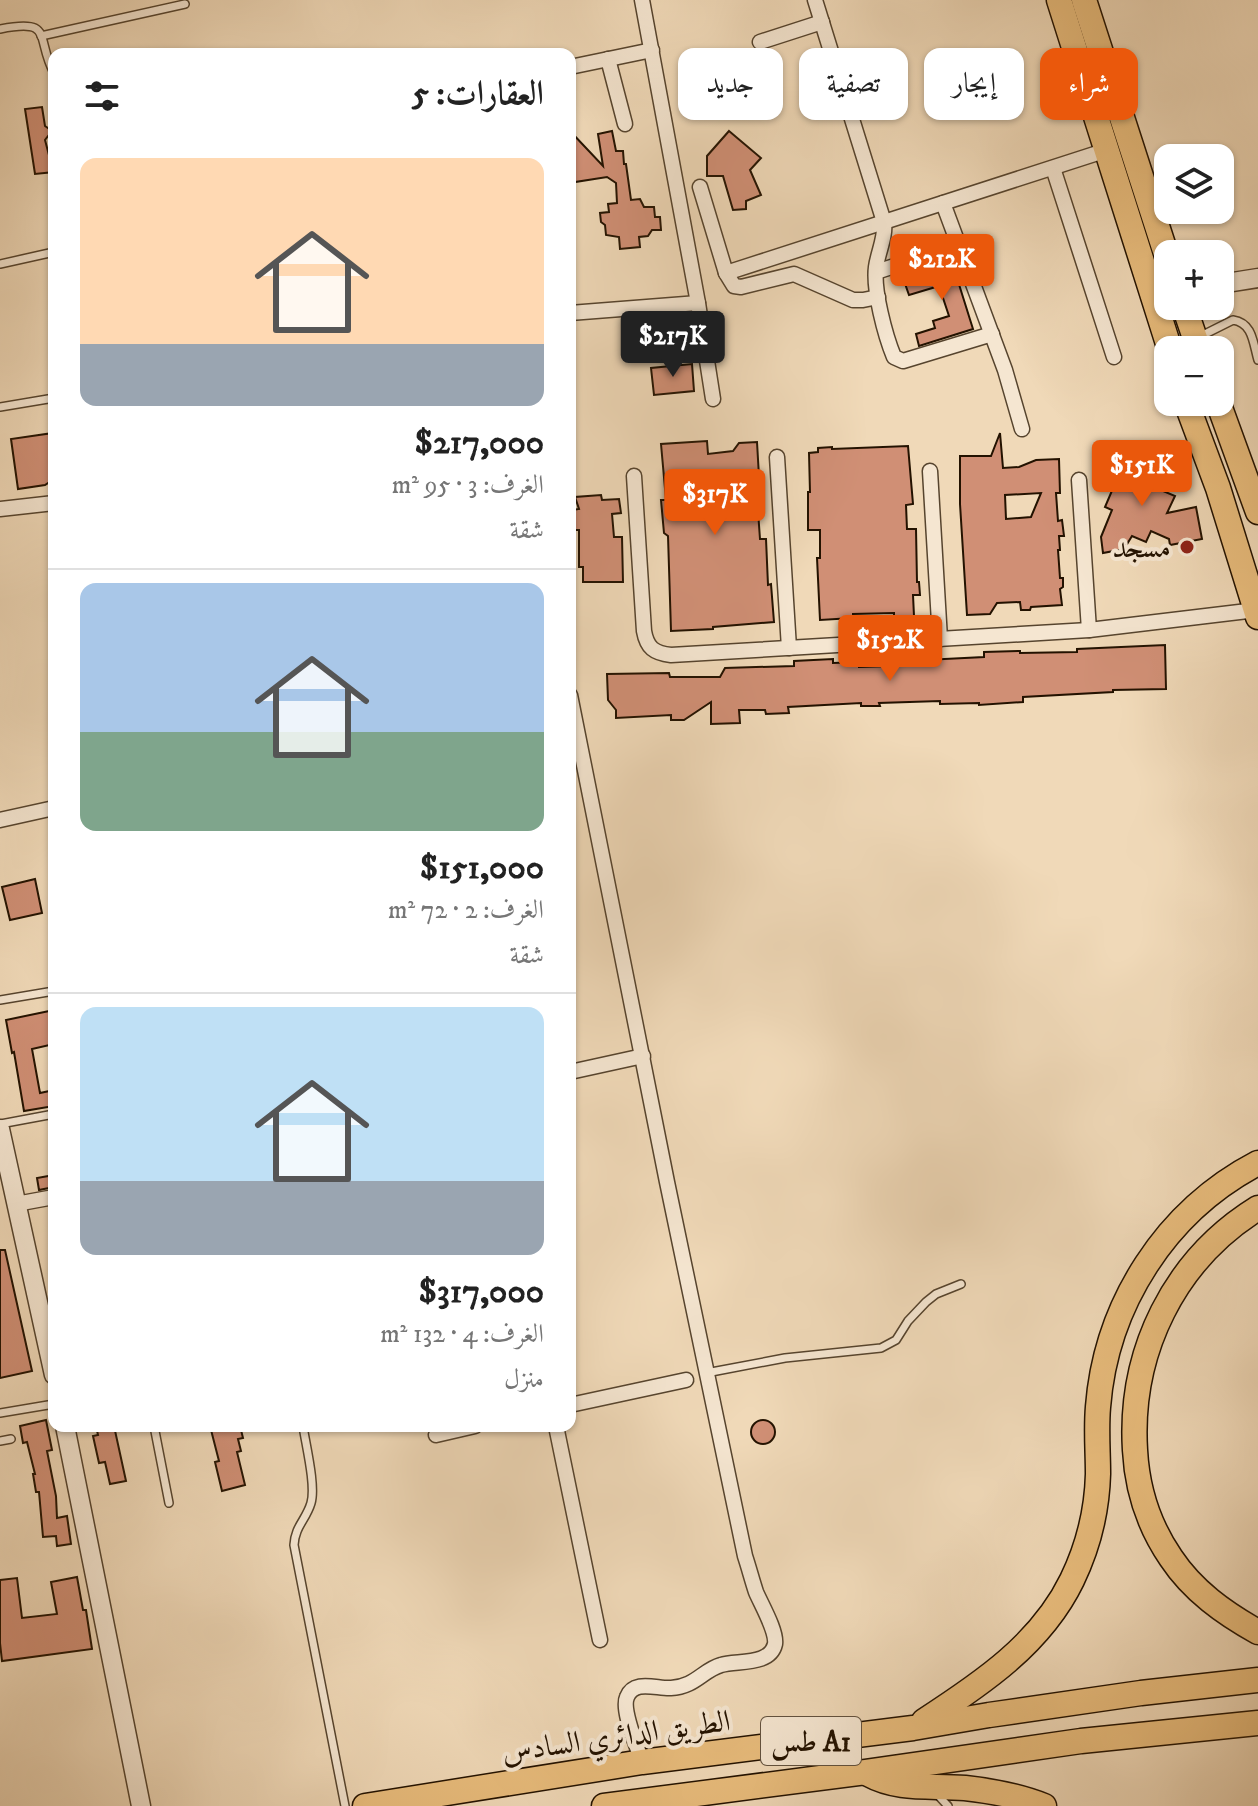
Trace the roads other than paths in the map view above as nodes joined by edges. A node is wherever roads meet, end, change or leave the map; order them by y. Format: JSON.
{"nodes":[{"id":1,"x":642,"y":0,"type":"edge"},
{"id":2,"x":815,"y":0,"type":"edge"},
{"id":3,"x":1059,"y":0,"type":"edge"},
{"id":4,"x":1084,"y":0,"type":"edge"},
{"id":5,"x":185,"y":4,"type":"dead end"},
{"id":6,"x":822,"y":22,"type":"junction"},
{"id":7,"x":0,"y":29,"type":"edge"},
{"id":8,"x":41,"y":36,"type":"junction"},
{"id":9,"x":760,"y":42,"type":"dead end"},
{"id":10,"x":652,"y":50,"type":"junction"},
{"id":11,"x":48,"y":56,"type":"edge"},
{"id":12,"x":608,"y":59,"type":"junction"},
{"id":13,"x":576,"y":66,"type":"edge"},
{"id":14,"x":625,"y":124,"type":"dead end"},
{"id":15,"x":1107,"y":150,"type":"junction"},
{"id":16,"x":1053,"y":168,"type":"junction"},
{"id":17,"x":700,"y":187,"type":"dead end"},
{"id":18,"x":943,"y":203,"type":"junction"},
{"id":19,"x":884,"y":222,"type":"junction"},
{"id":20,"x":1162,"y":240,"type":"edge"},
{"id":21,"x":959,"y":245,"type":"junction"},
{"id":22,"x":48,"y":253,"type":"edge"},
{"id":23,"x":0,"y":264,"type":"edge"},
{"id":24,"x":876,"y":272,"type":"junction"},
{"id":25,"x":726,"y":273,"type":"junction"},
{"id":26,"x":1258,"y":278,"type":"edge"},
{"id":27,"x":1234,"y":282,"type":"edge"},
{"id":28,"x":878,"y":297,"type":"junction"},
{"id":29,"x":698,"y":303,"type":"junction"},
{"id":30,"x":576,"y":313,"type":"edge"},
{"id":31,"x":992,"y":334,"type":"junction"},
{"id":32,"x":1166,"y":336,"type":"edge"},
{"id":33,"x":1209,"y":336,"type":"edge"},
{"id":34,"x":1114,"y":357,"type":"dead end"},
{"id":35,"x":1258,"y":360,"type":"edge"},
{"id":36,"x":48,"y":399,"type":"edge"},
{"id":37,"x":713,"y":399,"type":"dead end"},
{"id":38,"x":0,"y":407,"type":"edge"},
{"id":39,"x":1191,"y":416,"type":"edge"},
{"id":40,"x":1223,"y":416,"type":"edge"},
{"id":41,"x":1022,"y":429,"type":"dead end"},
{"id":42,"x":777,"y":457,"type":"dead end"},
{"id":43,"x":930,"y":471,"type":"dead end"},
{"id":44,"x":634,"y":476,"type":"dead end"},
{"id":45,"x":1079,"y":480,"type":"dead end"},
{"id":46,"x":48,"y":504,"type":"edge"},
{"id":47,"x":0,"y":509,"type":"edge"},
{"id":48,"x":1258,"y":512,"type":"edge"},
{"id":49,"x":1257,"y":614,"type":"edge"},
{"id":50,"x":1089,"y":630,"type":"junction"},
{"id":51,"x":940,"y":639,"type":"junction"},
{"id":52,"x":789,"y":648,"type":"junction"},
{"id":53,"x":576,"y":725,"type":"edge"},
{"id":54,"x":48,"y":809,"type":"edge"},
{"id":55,"x":0,"y":820,"type":"edge"},
{"id":56,"x":48,"y":992,"type":"edge"},
{"id":57,"x":0,"y":1000,"type":"edge"},
{"id":58,"x":643,"y":1056,"type":"junction"},
{"id":59,"x":576,"y":1071,"type":"edge"},
{"id":60,"x":48,"y":1115,"type":"edge"},
{"id":61,"x":0,"y":1126,"type":"edge"},
{"id":62,"x":1258,"y":1163,"type":"edge"},
{"id":63,"x":48,"y":1198,"type":"edge"},
{"id":64,"x":16,"y":1204,"type":"junction"},
{"id":65,"x":1258,"y":1208,"type":"edge"},
{"id":66,"x":961,"y":1284,"type":"dead end"},
{"id":67,"x":48,"y":1348,"type":"edge"},
{"id":68,"x":706,"y":1373,"type":"junction"},
{"id":69,"x":686,"y":1380,"type":"dead end"},
{"id":70,"x":576,"y":1404,"type":"edge"},
{"id":71,"x":48,"y":1405,"type":"edge"},
{"id":72,"x":0,"y":1413,"type":"edge"},
{"id":73,"x":66,"y":1432,"type":"edge"},
{"id":74,"x":155,"y":1432,"type":"edge"},
{"id":75,"x":304,"y":1432,"type":"edge"},
{"id":76,"x":449,"y":1432,"type":"edge"},
{"id":77,"x":557,"y":1432,"type":"edge"},
{"id":78,"x":436,"y":1435,"type":"dead end"},
{"id":79,"x":11,"y":1439,"type":"dead end"},
{"id":80,"x":0,"y":1441,"type":"edge"},
{"id":81,"x":169,"y":1503,"type":"dead end"},
{"id":82,"x":1258,"y":1632,"type":"edge"},
{"id":83,"x":600,"y":1640,"type":"dead end"},
{"id":84,"x":1258,"y":1680,"type":"edge"},
{"id":85,"x":1258,"y":1723,"type":"edge"},
{"id":86,"x":913,"y":1728,"type":"junction"},
{"id":87,"x":642,"y":1762,"type":"junction"},
{"id":88,"x":866,"y":1772,"type":"junction"},
{"id":89,"x":931,"y":1787,"type":"junction"},
{"id":90,"x":705,"y":1800,"type":"edge"},
{"id":91,"x":141,"y":1806,"type":"edge"},
{"id":92,"x":345,"y":1806,"type":"edge"},
{"id":93,"x":365,"y":1806,"type":"edge"},
{"id":94,"x":604,"y":1806,"type":"edge"},
{"id":95,"x":948,"y":1806,"type":"edge"},
{"id":96,"x":1044,"y":1806,"type":"edge"}],
"edges":[{"from":1,"to":10,"type":"street"},
{"from":2,"to":6,"type":"street"},
{"from":3,"to":15,"type":"highway"},
{"from":4,"to":20,"type":"highway"},
{"from":5,"to":8,"type":"lane"},
{"from":6,"to":9,"type":"street"},
{"from":6,"to":19,"type":"street"},
{"from":7,"to":8,"type":"lane"},
{"from":8,"to":11,"type":"lane"},
{"from":10,"to":12,"type":"street"},
{"from":10,"to":29,"type":"street"},
{"from":12,"to":13,"type":"street"},
{"from":12,"to":14,"type":"street"},
{"from":15,"to":16,"type":"street"},
{"from":15,"to":32,"type":"highway"},
{"from":16,"to":18,"type":"street"},
{"from":16,"to":34,"type":"street"},
{"from":17,"to":25,"type":"street"},
{"from":18,"to":19,"type":"street"},
{"from":18,"to":21,"type":"street"},
{"from":19,"to":24,"type":"street"},
{"from":19,"to":25,"type":"street"},
{"from":21,"to":24,"type":"street"},
{"from":21,"to":31,"type":"street"},
{"from":22,"to":23,"type":"lane"},
{"from":24,"to":28,"type":"street"},
{"from":25,"to":28,"type":"street"},
{"from":26,"to":27,"type":"street"},
{"from":28,"to":31,"type":"street"},
{"from":29,"to":30,"type":"street"},
{"from":29,"to":37,"type":"street"},
{"from":31,"to":41,"type":"street"},
{"from":33,"to":35,"type":"lane"},
{"from":36,"to":38,"type":"lane"},
{"from":39,"to":49,"type":"highway"},
{"from":40,"to":48,"type":"highway"},
{"from":42,"to":52,"type":"street"},
{"from":43,"to":51,"type":"street"},
{"from":44,"to":52,"type":"street"},
{"from":45,"to":50,"type":"street"},
{"from":46,"to":47,"type":"street"},
{"from":49,"to":50,"type":"street"},
{"from":50,"to":51,"type":"street"},
{"from":51,"to":52,"type":"street"},
{"from":53,"to":58,"type":"street"},
{"from":54,"to":55,"type":"street"},
{"from":56,"to":57,"type":"lane"},
{"from":58,"to":59,"type":"street"},
{"from":58,"to":68,"type":"street"},
{"from":60,"to":61,"type":"lane"},
{"from":61,"to":64,"type":"street"},
{"from":62,"to":86,"type":"highway"},
{"from":63,"to":64,"type":"street"},
{"from":64,"to":67,"type":"street"},
{"from":65,"to":82,"type":"highway"},
{"from":66,"to":68,"type":"lane"},
{"from":68,"to":87,"type":"street"},
{"from":69,"to":70,"type":"street"},
{"from":71,"to":72,"type":"lane"},
{"from":73,"to":91,"type":"street"},
{"from":74,"to":81,"type":"lane"},
{"from":75,"to":92,"type":"lane"},
{"from":76,"to":78,"type":"street"},
{"from":77,"to":83,"type":"street"},
{"from":79,"to":80,"type":"lane"},
{"from":84,"to":86,"type":"highway","name":"الطريق الدائري السادس","number":"طس A1"},
{"from":85,"to":88,"type":"highway","number":"طس A1"},
{"from":86,"to":87,"type":"highway","name":"الطريق الدائري السادس","number":"طس A1"},
{"from":87,"to":93,"type":"highway","name":"الطريق الدائري السادس","number":"طس A1"},
{"from":88,"to":89,"type":"highway"},
{"from":88,"to":90,"type":"highway","number":"طس A1"},
{"from":89,"to":95,"type":"lane"},
{"from":89,"to":96,"type":"highway"},
{"from":90,"to":94,"type":"highway","number":"طس A1"}]}
